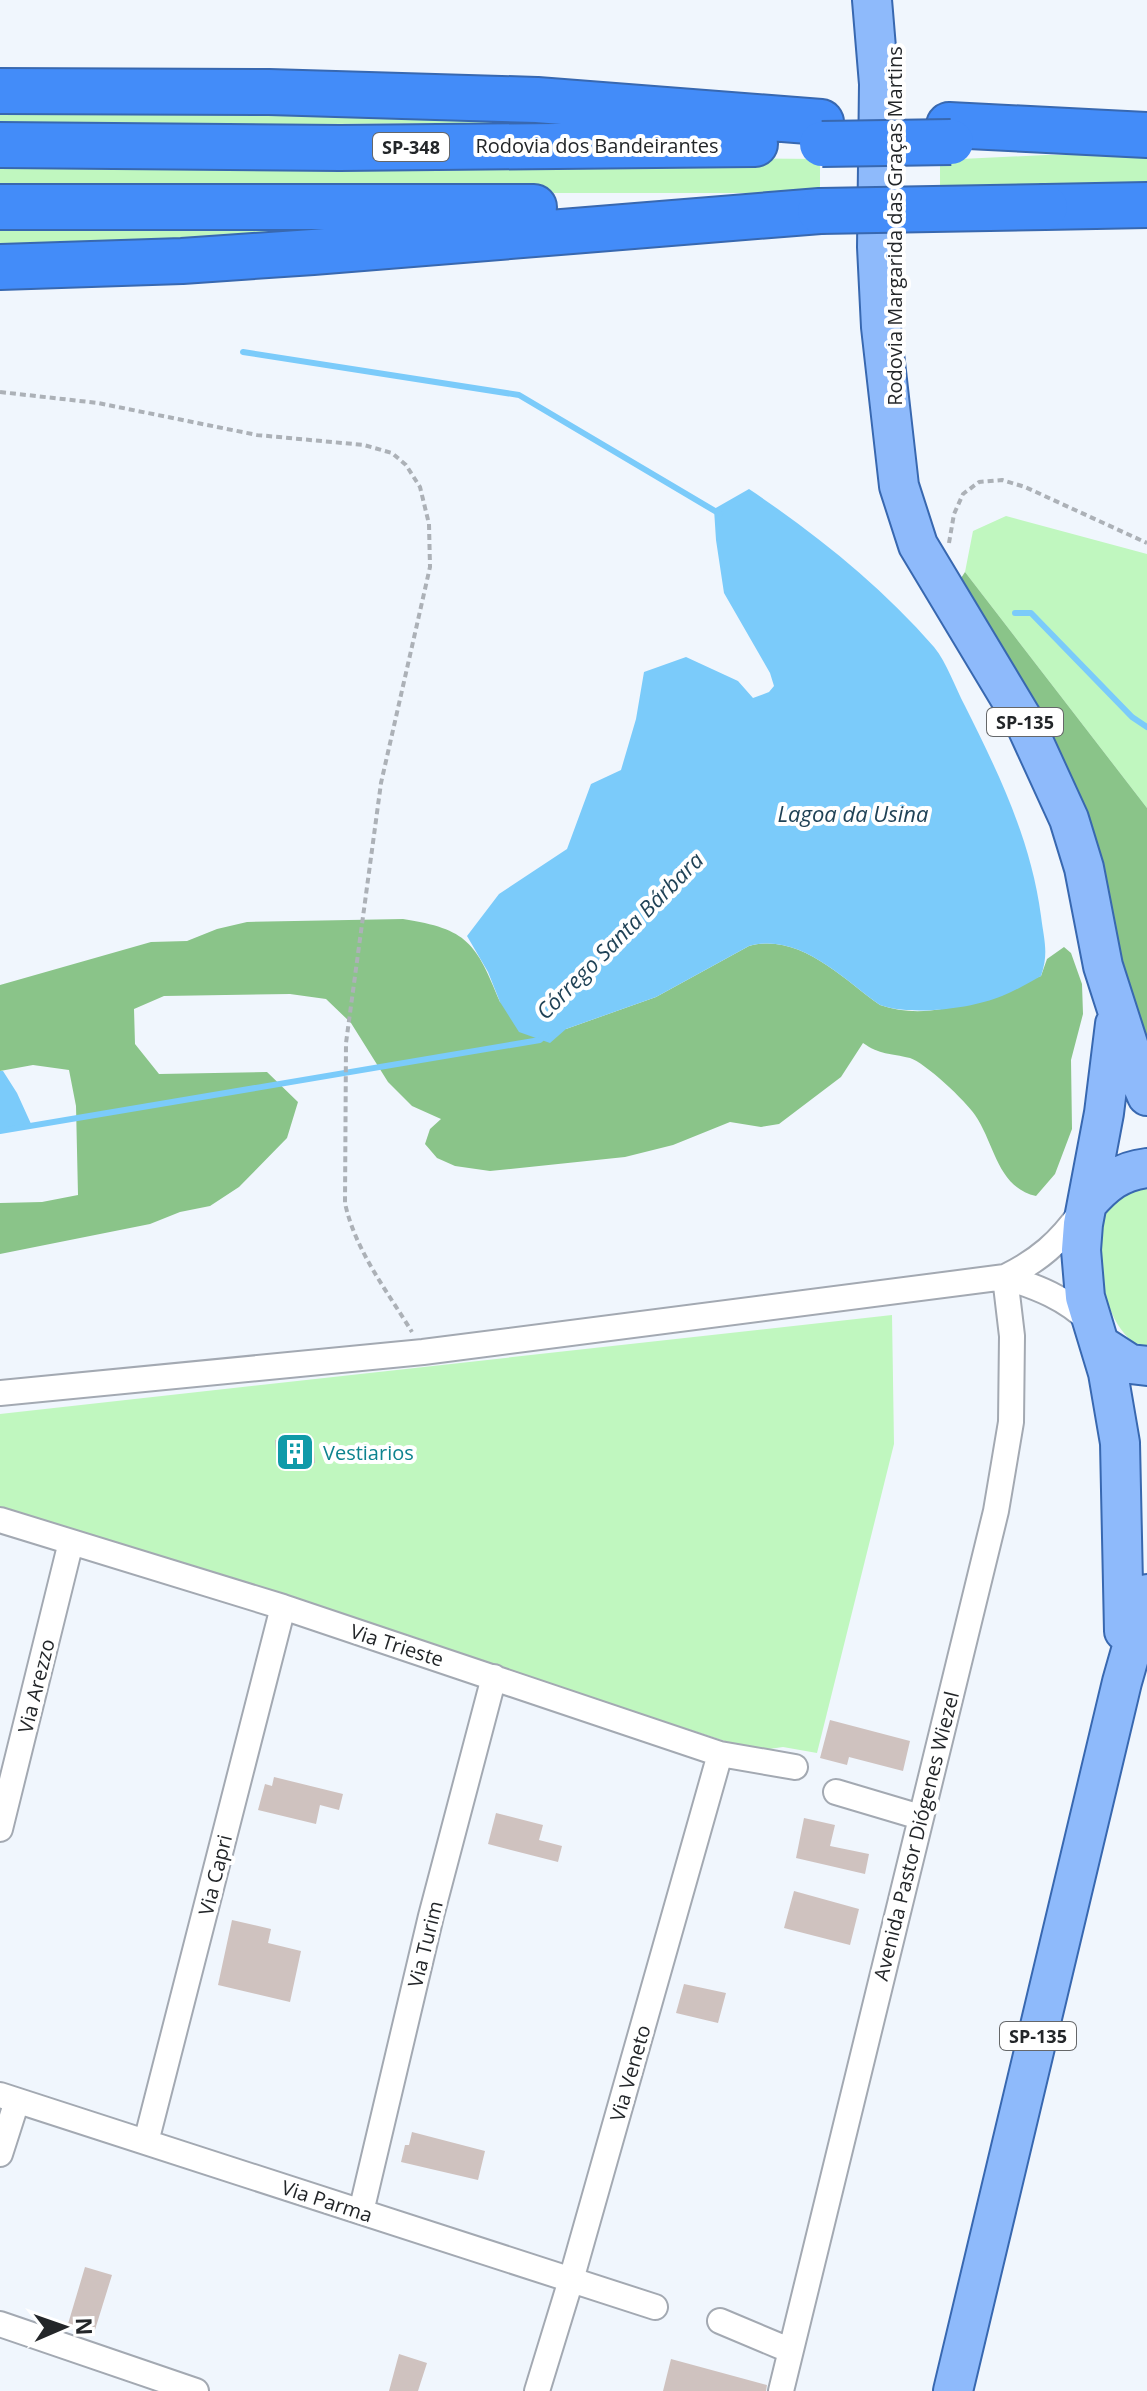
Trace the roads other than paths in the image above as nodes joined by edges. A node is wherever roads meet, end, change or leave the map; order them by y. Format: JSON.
{"nodes":[{"id":1,"x":872,"y":0,"type":"edge"},
{"id":2,"x":889,"y":0,"type":"edge"},
{"id":3,"x":0,"y":91,"type":"edge"},
{"id":4,"x":822,"y":133,"type":"junction"},
{"id":5,"x":1147,"y":138,"type":"edge"},
{"id":6,"x":0,"y":145,"type":"edge"},
{"id":7,"x":1147,"y":205,"type":"edge"},
{"id":8,"x":0,"y":207,"type":"edge"},
{"id":9,"x":820,"y":211,"type":"junction"},
{"id":10,"x":0,"y":267,"type":"edge"},
{"id":11,"x":893,"y":452,"type":"junction"},
{"id":12,"x":1116,"y":1010,"type":"junction"},
{"id":13,"x":1147,"y":1096,"type":"edge"},
{"id":14,"x":1147,"y":1168,"type":"edge"},
{"id":15,"x":1087,"y":1204,"type":"junction"},
{"id":16,"x":1005,"y":1277,"type":"junction"},
{"id":17,"x":1098,"y":1336,"type":"junction"},
{"id":18,"x":1147,"y":1366,"type":"edge"},
{"id":19,"x":0,"y":1393,"type":"edge"},
{"id":20,"x":0,"y":1520,"type":"edge"},
{"id":21,"x":71,"y":1542,"type":"junction"},
{"id":22,"x":1147,"y":1594,"type":"edge"},
{"id":23,"x":283,"y":1607,"type":"junction"},
{"id":24,"x":494,"y":1677,"type":"junction"},
{"id":25,"x":1122,"y":1682,"type":"junction"},
{"id":26,"x":720,"y":1754,"type":"junction"},
{"id":27,"x":795,"y":1767,"type":"dead end"},
{"id":28,"x":836,"y":1792,"type":"dead end"},
{"id":29,"x":920,"y":1817,"type":"junction"},
{"id":30,"x":0,"y":1829,"type":"edge"},
{"id":31,"x":9,"y":2098,"type":"edge"},
{"id":32,"x":146,"y":2142,"type":"junction"},
{"id":33,"x":0,"y":2154,"type":"edge"},
{"id":34,"x":361,"y":2212,"type":"junction"},
{"id":35,"x":571,"y":2280,"type":"junction"},
{"id":36,"x":655,"y":2307,"type":"dead end"},
{"id":37,"x":720,"y":2321,"type":"dead end"},
{"id":38,"x":0,"y":2324,"type":"edge"},
{"id":39,"x":789,"y":2350,"type":"junction"},
{"id":40,"x":196,"y":2391,"type":"edge"},
{"id":41,"x":537,"y":2391,"type":"edge"},
{"id":42,"x":781,"y":2391,"type":"edge"},
{"id":43,"x":953,"y":2391,"type":"edge"}],
"edges":[{"from":1,"to":11,"type":"main road","name":"Rodovia Margarida das Graças Martins","number":"SP-135"},
{"from":2,"to":11,"type":"main road","name":"Rodovia Margarida das Graças Martins","number":"SP-135"},
{"from":3,"to":4,"type":"highway"},
{"from":4,"to":5,"type":"highway","name":"Rodovia dos Bandeirantes","number":"SP-348","bridge":true},
{"from":4,"to":6,"type":"highway","name":"Rodovia dos Bandeirantes","number":"SP-348"},
{"from":7,"to":9,"type":"highway","bridge":true},
{"from":8,"to":9,"type":"highway"},
{"from":9,"to":10,"type":"highway"},
{"from":11,"to":12,"type":"main road","name":"Rodovia Margarida das Graças Martins","number":"SP-135"},
{"from":12,"to":13,"type":"main road","name":"Rodovia Margarida das Graças Martins","number":"SP-135"},
{"from":12,"to":15,"type":"main road","name":"Rodovia Margarida das Graças Martins","number":"SP-135"},
{"from":14,"to":15,"type":"main road"},
{"from":15,"to":16,"type":"street"},
{"from":15,"to":17,"type":"main road","name":"Rodovia Margarida das Graças Martins","number":"SP-135"},
{"from":16,"to":17,"type":"street"},
{"from":16,"to":19,"type":"street"},
{"from":16,"to":29,"type":"street","name":"Avenida Pastor Diógenes Wiezel"},
{"from":17,"to":18,"type":"main road"},
{"from":17,"to":25,"type":"main road","name":"Rodovia Margarida das Graças Martins","number":"SP-135"},
{"from":20,"to":21,"type":"street","name":"Via Trieste"},
{"from":21,"to":23,"type":"street","name":"Via Trieste"},
{"from":21,"to":30,"type":"street","name":"Via Arezzo"},
{"from":22,"to":25,"type":"main road","name":"Rodovia Margarida das Graças Martins","number":"SP-135"},
{"from":23,"to":24,"type":"street","name":"Via Trieste"},
{"from":23,"to":32,"type":"street","name":"Via Capri"},
{"from":24,"to":26,"type":"street","name":"Via Trieste"},
{"from":24,"to":34,"type":"street","name":"Via Turim"},
{"from":25,"to":43,"type":"main road","name":"Rodovia Margarida das Graças Martins","number":"SP-135"},
{"from":26,"to":27,"type":"street","name":"Via Trieste"},
{"from":26,"to":35,"type":"street","name":"Via Veneto"},
{"from":28,"to":29,"type":"street"},
{"from":29,"to":39,"type":"street","name":"Avenida Pastor Diógenes Wiezel"},
{"from":31,"to":32,"type":"street","name":"Via Parma"},
{"from":31,"to":33,"type":"street"},
{"from":32,"to":34,"type":"street","name":"Via Parma"},
{"from":34,"to":35,"type":"street","name":"Via Parma"},
{"from":35,"to":36,"type":"street","name":"Via Parma"},
{"from":35,"to":41,"type":"street","name":"Via Veneto"},
{"from":37,"to":39,"type":"street"},
{"from":38,"to":40,"type":"street"},
{"from":39,"to":42,"type":"street","name":"Avenida Pastor Diógenes Wiezel"}]}
